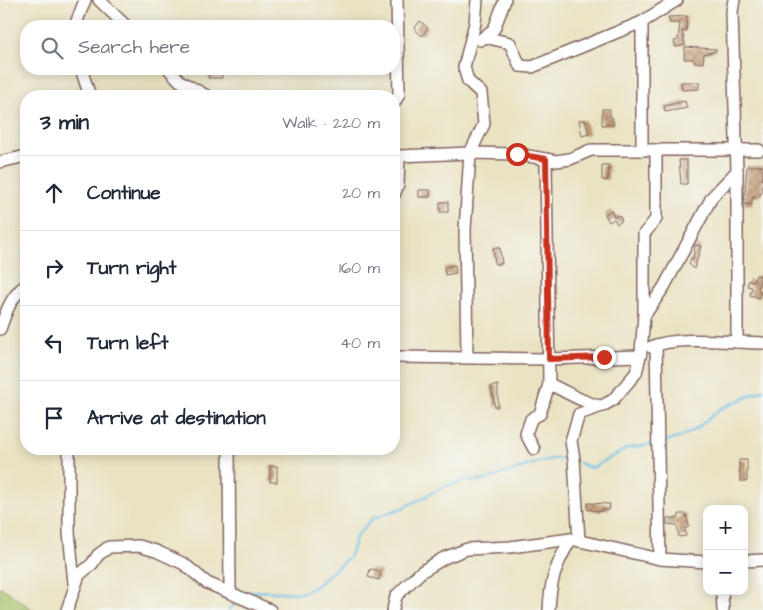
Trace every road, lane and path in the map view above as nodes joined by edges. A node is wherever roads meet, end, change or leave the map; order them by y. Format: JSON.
{"nodes":[{"id":1,"x":85,"y":0,"type":"edge"},
{"id":2,"x":99,"y":0,"type":"edge"},
{"id":3,"x":397,"y":0,"type":"edge"},
{"id":4,"x":477,"y":0,"type":"edge"},
{"id":5,"x":505,"y":0,"type":"edge"},
{"id":6,"x":677,"y":0,"type":"edge"},
{"id":7,"x":734,"y":0,"type":"edge"},
{"id":8,"x":77,"y":20,"type":"edge"},
{"id":9,"x":120,"y":20,"type":"edge"},
{"id":10,"x":397,"y":20,"type":"edge"},
{"id":11,"x":642,"y":22,"type":"junction"},
{"id":12,"x":484,"y":37,"type":"junction"},
{"id":13,"x":470,"y":46,"type":"junction"},
{"id":14,"x":83,"y":75,"type":"edge"},
{"id":15,"x":174,"y":75,"type":"edge"},
{"id":16,"x":399,"y":75,"type":"edge"},
{"id":17,"x":88,"y":90,"type":"edge"},
{"id":18,"x":196,"y":90,"type":"edge"},
{"id":19,"x":399,"y":90,"type":"edge"},
{"id":20,"x":642,"y":150,"type":"junction"},
{"id":21,"x":656,"y":150,"type":"junction"},
{"id":22,"x":736,"y":150,"type":"junction"},
{"id":23,"x":760,"y":150,"type":"dead end"},
{"id":24,"x":470,"y":152,"type":"junction"},
{"id":25,"x":400,"y":155,"type":"edge"},
{"id":26,"x":20,"y":157,"type":"edge"},
{"id":27,"x":546,"y":159,"type":"junction"},
{"id":28,"x":0,"y":162,"type":"edge"},
{"id":29,"x":737,"y":171,"type":"junction"},
{"id":30,"x":20,"y":290,"type":"edge"},
{"id":31,"x":644,"y":316,"type":"junction"},
{"id":32,"x":0,"y":329,"type":"edge"},
{"id":33,"x":737,"y":342,"type":"junction"},
{"id":34,"x":763,"y":343,"type":"edge"},
{"id":35,"x":656,"y":345,"type":"junction"},
{"id":36,"x":640,"y":354,"type":"junction"},
{"id":37,"x":468,"y":356,"type":"junction"},
{"id":38,"x":400,"y":357,"type":"edge"},
{"id":39,"x":549,"y":359,"type":"junction"},
{"id":40,"x":549,"y":384,"type":"junction"},
{"id":41,"x":602,"y":406,"type":"junction"},
{"id":42,"x":534,"y":449,"type":"dead end"},
{"id":43,"x":70,"y":455,"type":"edge"},
{"id":44,"x":229,"y":455,"type":"edge"},
{"id":45,"x":575,"y":540,"type":"junction"},
{"id":46,"x":660,"y":559,"type":"junction"},
{"id":47,"x":763,"y":560,"type":"edge"},
{"id":48,"x":748,"y":561,"type":"edge"},
{"id":49,"x":703,"y":562,"type":"edge"},
{"id":50,"x":74,"y":584,"type":"junction"},
{"id":51,"x":230,"y":591,"type":"junction"},
{"id":52,"x":722,"y":595,"type":"edge"},
{"id":53,"x":67,"y":610,"type":"edge"},
{"id":54,"x":270,"y":610,"type":"edge"},
{"id":55,"x":393,"y":610,"type":"edge"},
{"id":56,"x":549,"y":610,"type":"edge"},
{"id":57,"x":723,"y":610,"type":"edge"}],
"edges":[{"from":1,"to":8,"type":"street"},
{"from":2,"to":9,"type":"street"},
{"from":3,"to":10,"type":"street"},
{"from":4,"to":13,"type":"street"},
{"from":5,"to":12,"type":"street"},
{"from":6,"to":11,"type":"street"},
{"from":7,"to":22,"type":"street"},
{"from":11,"to":12,"type":"street"},
{"from":11,"to":20,"type":"street"},
{"from":12,"to":13,"type":"street"},
{"from":13,"to":24,"type":"street"},
{"from":14,"to":17,"type":"street"},
{"from":15,"to":18,"type":"street"},
{"from":16,"to":19,"type":"street"},
{"from":20,"to":21,"type":"street"},
{"from":20,"to":27,"type":"street"},
{"from":21,"to":22,"type":"street"},
{"from":21,"to":31,"type":"street"},
{"from":22,"to":23,"type":"street"},
{"from":22,"to":29,"type":"street"},
{"from":24,"to":25,"type":"street"},
{"from":24,"to":27,"type":"street"},
{"from":24,"to":37,"type":"street"},
{"from":26,"to":28,"type":"street"},
{"from":27,"to":39,"type":"street"},
{"from":29,"to":31,"type":"street"},
{"from":29,"to":33,"type":"street"},
{"from":30,"to":32,"type":"street"},
{"from":31,"to":36,"type":"street"},
{"from":33,"to":34,"type":"street"},
{"from":33,"to":35,"type":"street"},
{"from":35,"to":36,"type":"street"},
{"from":35,"to":46,"type":"street"},
{"from":36,"to":39,"type":"street"},
{"from":36,"to":41,"type":"street"},
{"from":37,"to":38,"type":"street"},
{"from":37,"to":39,"type":"street"},
{"from":39,"to":40,"type":"street"},
{"from":40,"to":41,"type":"street"},
{"from":40,"to":42,"type":"street"},
{"from":41,"to":45,"type":"street"},
{"from":43,"to":50,"type":"street"},
{"from":44,"to":51,"type":"street"},
{"from":45,"to":46,"type":"street"},
{"from":45,"to":55,"type":"street"},
{"from":45,"to":56,"type":"street"},
{"from":46,"to":49,"type":"street"},
{"from":47,"to":48,"type":"street"},
{"from":50,"to":51,"type":"street"},
{"from":50,"to":53,"type":"street"},
{"from":51,"to":54,"type":"street"},
{"from":52,"to":57,"type":"street"}]}
